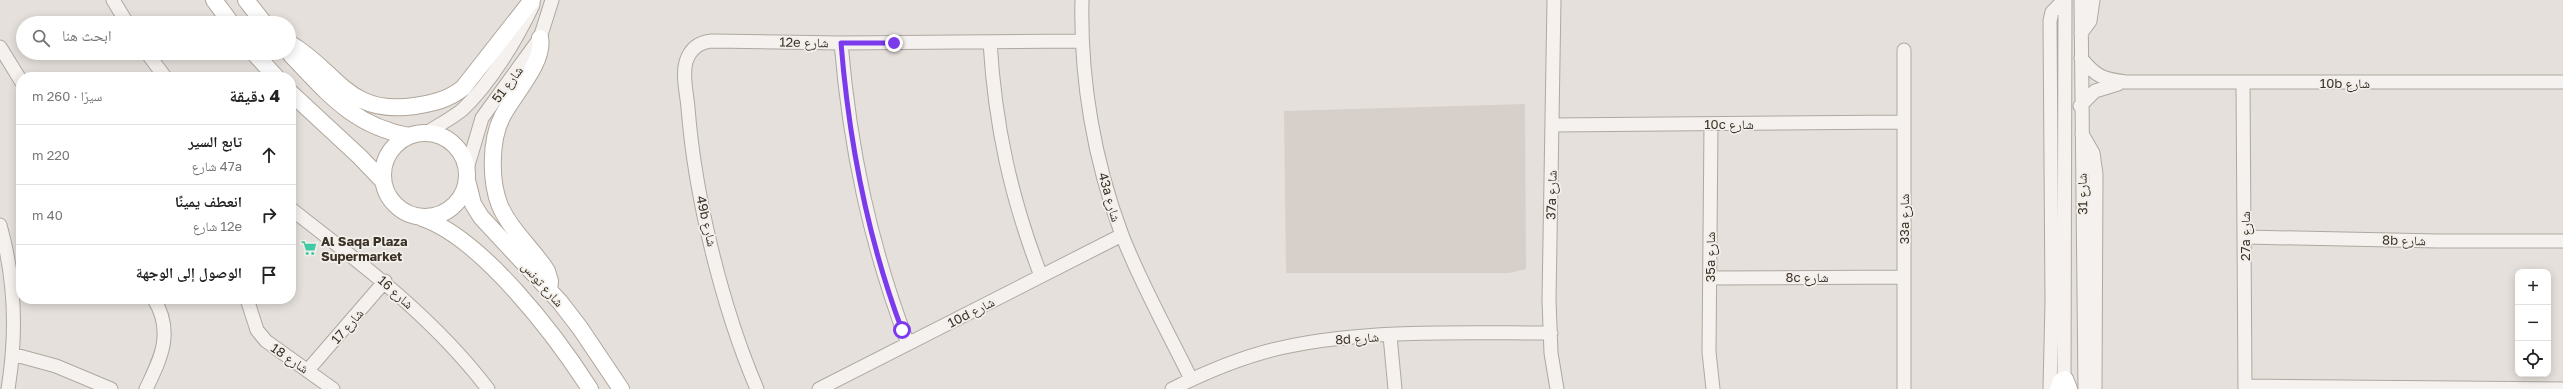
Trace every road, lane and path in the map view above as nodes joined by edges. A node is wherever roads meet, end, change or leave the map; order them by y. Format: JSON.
{"nodes":[{"id":1,"x":113,"y":0,"type":"edge"},
{"id":2,"x":214,"y":0,"type":"edge"},
{"id":3,"x":246,"y":0,"type":"edge"},
{"id":4,"x":534,"y":0,"type":"edge"},
{"id":5,"x":552,"y":0,"type":"edge"},
{"id":6,"x":1082,"y":0,"type":"edge"},
{"id":7,"x":1554,"y":0,"type":"edge"},
{"id":8,"x":2064,"y":0,"type":"edge"},
{"id":9,"x":2081,"y":0,"type":"edge"},
{"id":10,"x":2092,"y":0,"type":"edge"},
{"id":11,"x":123,"y":16,"type":"edge"},
{"id":12,"x":226,"y":16,"type":"edge"},
{"id":13,"x":259,"y":16,"type":"edge"},
{"id":14,"x":2080,"y":33,"type":"junction"},
{"id":15,"x":540,"y":38,"type":"junction"},
{"id":16,"x":1081,"y":41,"type":"junction"},
{"id":17,"x":990,"y":42,"type":"junction"},
{"id":18,"x":841,"y":43,"type":"junction"},
{"id":19,"x":0,"y":47,"type":"edge"},
{"id":20,"x":296,"y":48,"type":"edge"},
{"id":21,"x":693,"y":49,"type":"joint"},
{"id":22,"x":1904,"y":50,"type":"dead end"},
{"id":23,"x":2081,"y":58,"type":"junction"},
{"id":24,"x":152,"y":60,"type":"edge"},
{"id":25,"x":260,"y":60,"type":"edge"},
{"id":26,"x":296,"y":60,"type":"edge"},
{"id":27,"x":161,"y":72,"type":"edge"},
{"id":28,"x":271,"y":72,"type":"edge"},
{"id":29,"x":16,"y":73,"type":"edge"},
{"id":30,"x":2126,"y":82,"type":"junction"},
{"id":31,"x":2563,"y":82,"type":"edge"},
{"id":32,"x":2243,"y":83,"type":"junction"},
{"id":33,"x":296,"y":98,"type":"edge"},
{"id":34,"x":2080,"y":106,"type":"junction"},
{"id":35,"x":1904,"y":122,"type":"junction"},
{"id":36,"x":1711,"y":124,"type":"junction"},
{"id":37,"x":1553,"y":125,"type":"junction"},
{"id":38,"x":428,"y":132,"type":"junction"},
{"id":39,"x":408,"y":136,"type":"junction"},
{"id":40,"x":467,"y":174,"type":"junction"},
{"id":41,"x":383,"y":181,"type":"junction"},
{"id":42,"x":296,"y":213,"type":"edge"},
{"id":43,"x":420,"y":218,"type":"junction"},
{"id":44,"x":0,"y":225,"type":"edge"},
{"id":45,"x":1122,"y":235,"type":"junction"},
{"id":46,"x":2245,"y":237,"type":"junction"},
{"id":47,"x":2563,"y":241,"type":"edge"},
{"id":48,"x":1041,"y":276,"type":"junction"},
{"id":49,"x":1904,"y":277,"type":"junction"},
{"id":50,"x":1710,"y":278,"type":"junction"},
{"id":51,"x":385,"y":281,"type":"junction"},
{"id":52,"x":549,"y":291,"type":"junction"},
{"id":53,"x":156,"y":304,"type":"edge"},
{"id":54,"x":249,"y":304,"type":"edge"},
{"id":55,"x":1551,"y":333,"type":"junction"},
{"id":56,"x":1390,"y":336,"type":"junction"},
{"id":57,"x":908,"y":344,"type":"junction"},
{"id":58,"x":12,"y":354,"type":"junction"},
{"id":59,"x":308,"y":370,"type":"junction"},
{"id":60,"x":1191,"y":379,"type":"junction"},
{"id":61,"x":2064,"y":387,"type":"edge"},
{"id":62,"x":2092,"y":388,"type":"edge"},
{"id":63,"x":2245,"y":388,"type":"edge"},
{"id":64,"x":8,"y":389,"type":"edge"},
{"id":65,"x":112,"y":389,"type":"edge"},
{"id":66,"x":146,"y":389,"type":"edge"},
{"id":67,"x":333,"y":389,"type":"edge"},
{"id":68,"x":488,"y":389,"type":"edge"},
{"id":69,"x":590,"y":389,"type":"edge"},
{"id":70,"x":621,"y":389,"type":"edge"},
{"id":71,"x":757,"y":389,"type":"edge"},
{"id":72,"x":819,"y":389,"type":"edge"},
{"id":73,"x":1172,"y":389,"type":"edge"},
{"id":74,"x":1395,"y":389,"type":"edge"},
{"id":75,"x":1557,"y":389,"type":"edge"},
{"id":76,"x":1713,"y":389,"type":"edge"},
{"id":77,"x":1904,"y":389,"type":"edge"},
{"id":78,"x":2050,"y":389,"type":"edge"},
{"id":79,"x":2563,"y":389,"type":"edge"}],
"edges":[{"from":1,"to":11,"type":"street"},
{"from":2,"to":12,"type":"main road"},
{"from":3,"to":13,"type":"main road"},
{"from":4,"to":20,"type":"main road"},
{"from":4,"to":38,"type":"street","name":"شارع 51"},
{"from":5,"to":15,"type":"street","name":"شارع 51"},
{"from":6,"to":16,"type":"street","name":"43a شارع"},
{"from":7,"to":37,"type":"street","name":"37a شارع"},
{"from":8,"to":61,"type":"street","name":"شارع 31"},
{"from":8,"to":78,"type":"street"},
{"from":9,"to":14,"type":"street"},
{"from":10,"to":14,"type":"street"},
{"from":14,"to":23,"type":"street"},
{"from":15,"to":40,"type":"street","name":"شارع 51"},
{"from":15,"to":52,"type":"main road"},
{"from":16,"to":17,"type":"street","name":"12e شارع"},
{"from":16,"to":45,"type":"street","name":"43a شارع"},
{"from":17,"to":18,"type":"street","name":"12e شارع"},
{"from":17,"to":48,"type":"street"},
{"from":18,"to":21,"type":"street","name":"12e شارع"},
{"from":18,"to":57,"type":"street"},
{"from":19,"to":29,"type":"street"},
{"from":21,"to":71,"type":"street","name":"49b شارع"},
{"from":22,"to":35,"type":"street","name":"33a شارع"},
{"from":23,"to":30,"type":"street","name":"10b شارع"},
{"from":23,"to":34,"type":"street"},
{"from":24,"to":27,"type":"street"},
{"from":25,"to":28,"type":"main road"},
{"from":26,"to":39,"type":"main road"},
{"from":30,"to":32,"type":"street","name":"10b شارع"},
{"from":30,"to":34,"type":"street","name":"10b شارع"},
{"from":31,"to":32,"type":"street","name":"10b شارع"},
{"from":32,"to":46,"type":"street","name":"27a شارع"},
{"from":33,"to":41,"type":"main road"},
{"from":34,"to":62,"type":"street"},
{"from":35,"to":36,"type":"street","name":"10c شارع"},
{"from":35,"to":49,"type":"street","name":"33a شارع"},
{"from":36,"to":37,"type":"street","name":"10c شارع"},
{"from":36,"to":50,"type":"street","name":"35a شارع"},
{"from":37,"to":55,"type":"street","name":"37a شارع"},
{"from":38,"to":39,"type":"main road"},
{"from":38,"to":40,"type":"main road"},
{"from":39,"to":41,"type":"main road"},
{"from":40,"to":43,"type":"main road"},
{"from":40,"to":52,"type":"main road","name":"شارع تونس"},
{"from":41,"to":43,"type":"main road"},
{"from":42,"to":51,"type":"street","name":"شارع 16"},
{"from":43,"to":69,"type":"main road","name":"شارع تونس"},
{"from":44,"to":58,"type":"street"},
{"from":45,"to":48,"type":"street","name":"10d شارع"},
{"from":45,"to":60,"type":"street","name":"43a شارع"},
{"from":46,"to":47,"type":"street","name":"8b شارع"},
{"from":46,"to":63,"type":"street","name":"27a شارع"},
{"from":48,"to":57,"type":"street","name":"10d شارع"},
{"from":49,"to":50,"type":"street","name":"8c شارع"},
{"from":49,"to":77,"type":"street","name":"33a شارع"},
{"from":50,"to":76,"type":"street","name":"35a شارع"},
{"from":51,"to":59,"type":"street","name":"شارع 17"},
{"from":51,"to":68,"type":"street","name":"شارع 16"},
{"from":52,"to":70,"type":"main road","name":"شارع تونس"},
{"from":53,"to":66,"type":"street"},
{"from":54,"to":59,"type":"street","name":"شارع 18"},
{"from":55,"to":56,"type":"street","name":"8d شارع"},
{"from":55,"to":75,"type":"street","name":"37a شارع"},
{"from":56,"to":60,"type":"street","name":"8d شارع"},
{"from":56,"to":74,"type":"street"},
{"from":57,"to":72,"type":"street","name":"10d شارع"},
{"from":58,"to":64,"type":"street"},
{"from":58,"to":65,"type":"street"},
{"from":59,"to":67,"type":"street","name":"شارع 18"},
{"from":60,"to":73,"type":"street","name":"8d شارع"},
{"from":63,"to":79,"type":"street"}]}
